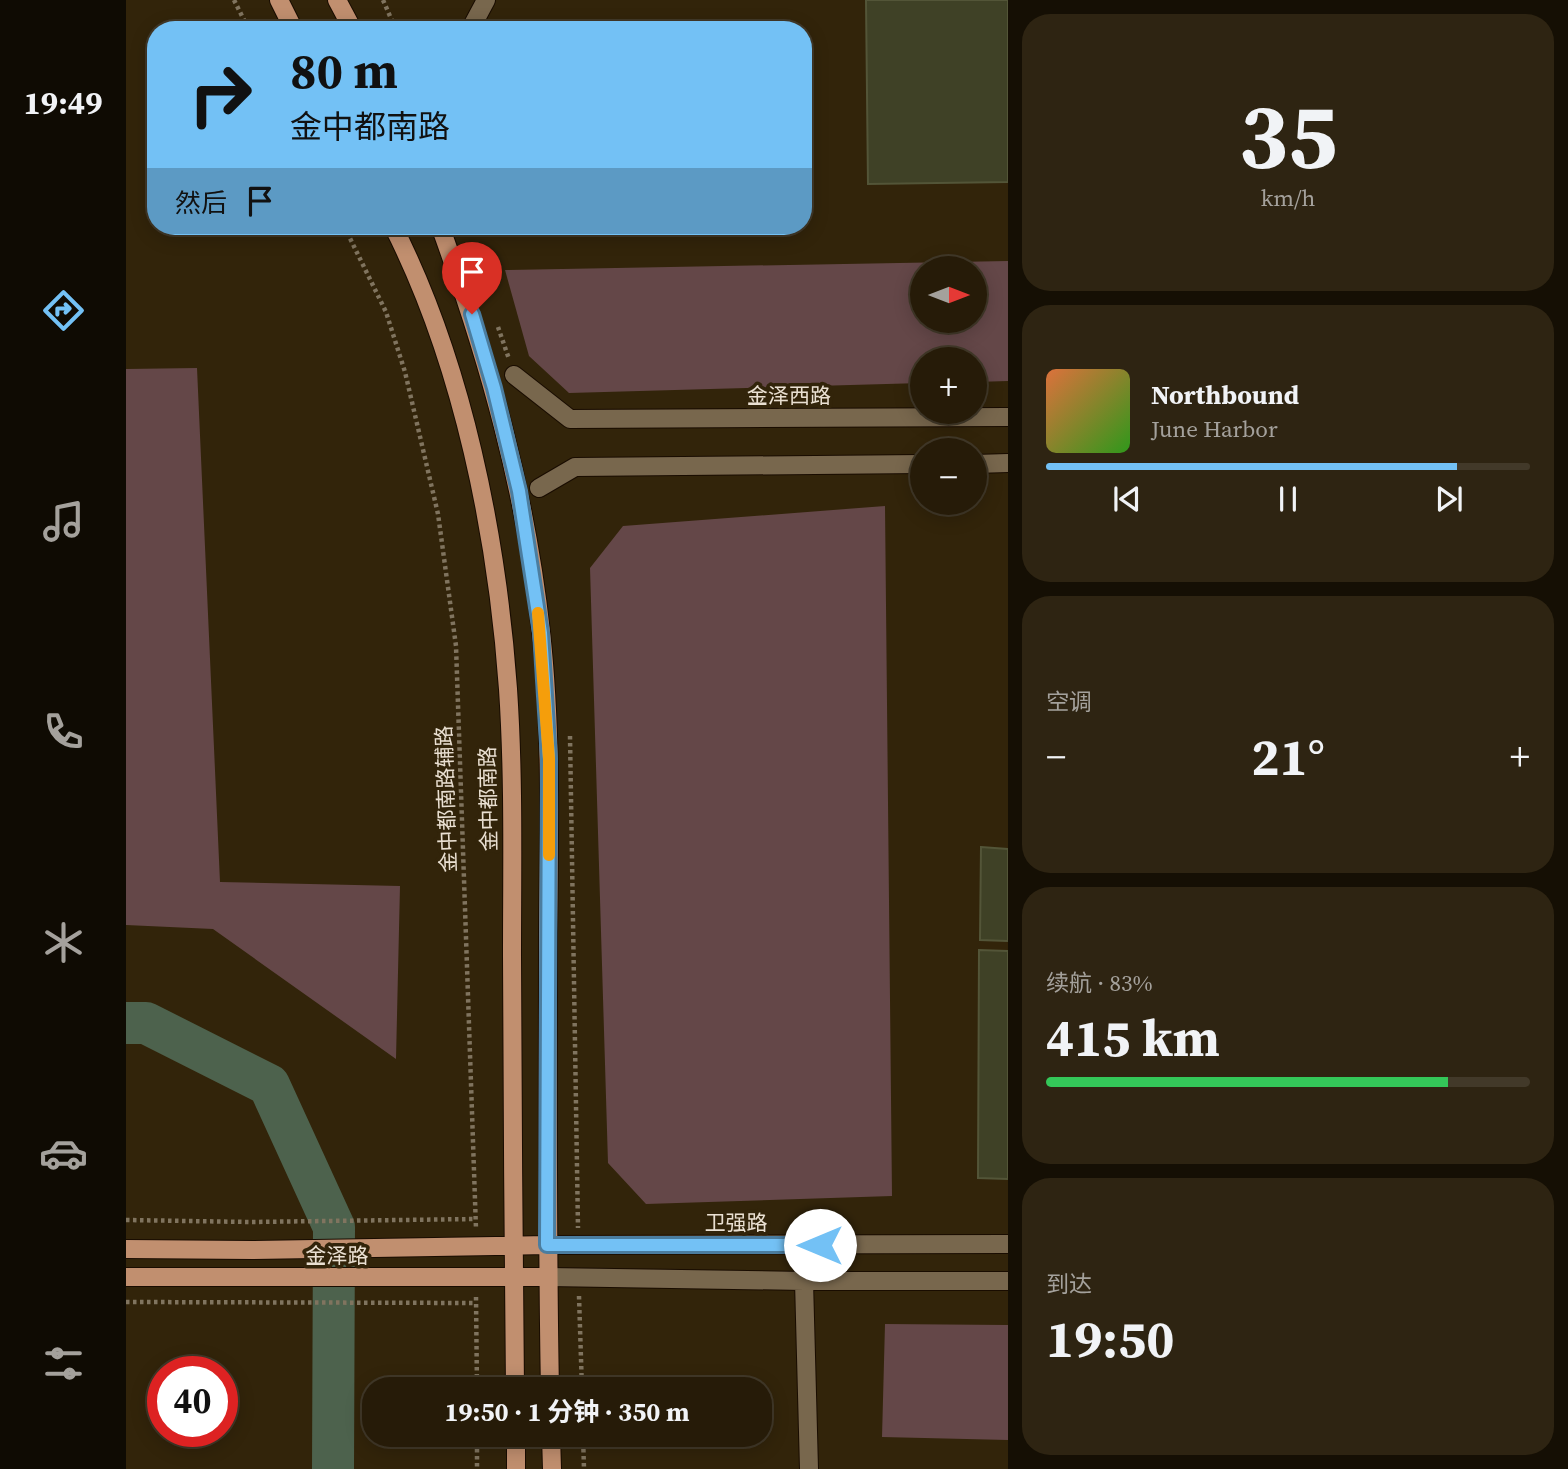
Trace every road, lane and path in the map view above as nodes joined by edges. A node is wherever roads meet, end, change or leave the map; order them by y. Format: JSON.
{"nodes":[{"id":1,"x":234,"y":0,"type":"edge"},
{"id":2,"x":279,"y":0,"type":"edge"},
{"id":3,"x":337,"y":0,"type":"edge"},
{"id":4,"x":383,"y":0,"type":"edge"},
{"id":5,"x":486,"y":0,"type":"edge"},
{"id":6,"x":244,"y":21,"type":"edge"},
{"id":7,"x":290,"y":21,"type":"edge"},
{"id":8,"x":348,"y":21,"type":"edge"},
{"id":9,"x":392,"y":21,"type":"edge"},
{"id":10,"x":475,"y":21,"type":"edge"},
{"id":11,"x":348,"y":235,"type":"edge"},
{"id":12,"x":398,"y":235,"type":"edge"},
{"id":13,"x":443,"y":235,"type":"edge"},
{"id":14,"x":514,"y":375,"type":"dead end"},
{"id":15,"x":1008,"y":416,"type":"edge"},
{"id":16,"x":1008,"y":463,"type":"edge"},
{"id":17,"x":910,"y":464,"type":"edge"},
{"id":18,"x":987,"y":464,"type":"edge"},
{"id":19,"x":539,"y":488,"type":"dead end"},
{"id":20,"x":475,"y":1219,"type":"junction"},
{"id":21,"x":126,"y":1220,"type":"edge"},
{"id":22,"x":1008,"y":1244,"type":"edge"},
{"id":23,"x":475,"y":1245,"type":"junction"},
{"id":24,"x":513,"y":1245,"type":"junction"},
{"id":25,"x":547,"y":1245,"type":"junction"},
{"id":26,"x":126,"y":1249,"type":"edge"},
{"id":27,"x":126,"y":1277,"type":"edge"},
{"id":28,"x":475,"y":1277,"type":"junction"},
{"id":29,"x":513,"y":1277,"type":"junction"},
{"id":30,"x":548,"y":1277,"type":"junction"},
{"id":31,"x":804,"y":1281,"type":"junction"},
{"id":32,"x":1008,"y":1281,"type":"edge"},
{"id":33,"x":126,"y":1303,"type":"edge"},
{"id":34,"x":476,"y":1303,"type":"junction"},
{"id":35,"x":477,"y":1377,"type":"edge"},
{"id":36,"x":515,"y":1377,"type":"edge"},
{"id":37,"x":550,"y":1377,"type":"edge"},
{"id":38,"x":477,"y":1447,"type":"edge"},
{"id":39,"x":516,"y":1447,"type":"edge"},
{"id":40,"x":551,"y":1447,"type":"edge"},
{"id":41,"x":583,"y":1447,"type":"edge"},
{"id":42,"x":477,"y":1469,"type":"edge"},
{"id":43,"x":516,"y":1469,"type":"edge"},
{"id":44,"x":552,"y":1469,"type":"edge"},
{"id":45,"x":584,"y":1469,"type":"edge"},
{"id":46,"x":809,"y":1469,"type":"edge"}],
"edges":[{"from":1,"to":6,"type":"path"},
{"from":2,"to":7,"type":"main road"},
{"from":3,"to":8,"type":"main road"},
{"from":4,"to":9,"type":"path"},
{"from":5,"to":10,"type":"street"},
{"from":11,"to":20,"type":"path","name":"金中都南路辅路"},
{"from":12,"to":24,"type":"main road","name":"金中都南路"},
{"from":13,"to":25,"type":"main road"},
{"from":14,"to":15,"type":"street","name":"金泽西路"},
{"from":16,"to":18,"type":"street"},
{"from":17,"to":19,"type":"street"},
{"from":20,"to":21,"type":"path","name":"金泽路"},
{"from":20,"to":23,"type":"path","name":"金中都南路辅路"},
{"from":22,"to":25,"type":"street","name":"卫强路"},
{"from":23,"to":24,"type":"main road","name":"金泽路"},
{"from":23,"to":26,"type":"main road","name":"金泽路"},
{"from":24,"to":25,"type":"main road","name":"金泽路"},
{"from":24,"to":29,"type":"main road","name":"金中都南路"},
{"from":25,"to":30,"type":"main road"},
{"from":27,"to":28,"type":"main road","name":"金泽路"},
{"from":28,"to":29,"type":"main road","name":"金泽路"},
{"from":28,"to":34,"type":"path"},
{"from":29,"to":30,"type":"main road","name":"金泽路"},
{"from":29,"to":36,"type":"main road","name":"金中都南路"},
{"from":30,"to":31,"type":"street"},
{"from":30,"to":37,"type":"main road"},
{"from":31,"to":32,"type":"street"},
{"from":31,"to":46,"type":"street"},
{"from":33,"to":34,"type":"path"},
{"from":34,"to":35,"type":"path"},
{"from":38,"to":42,"type":"path"},
{"from":39,"to":43,"type":"main road"},
{"from":40,"to":44,"type":"main road"},
{"from":41,"to":45,"type":"path"}]}
